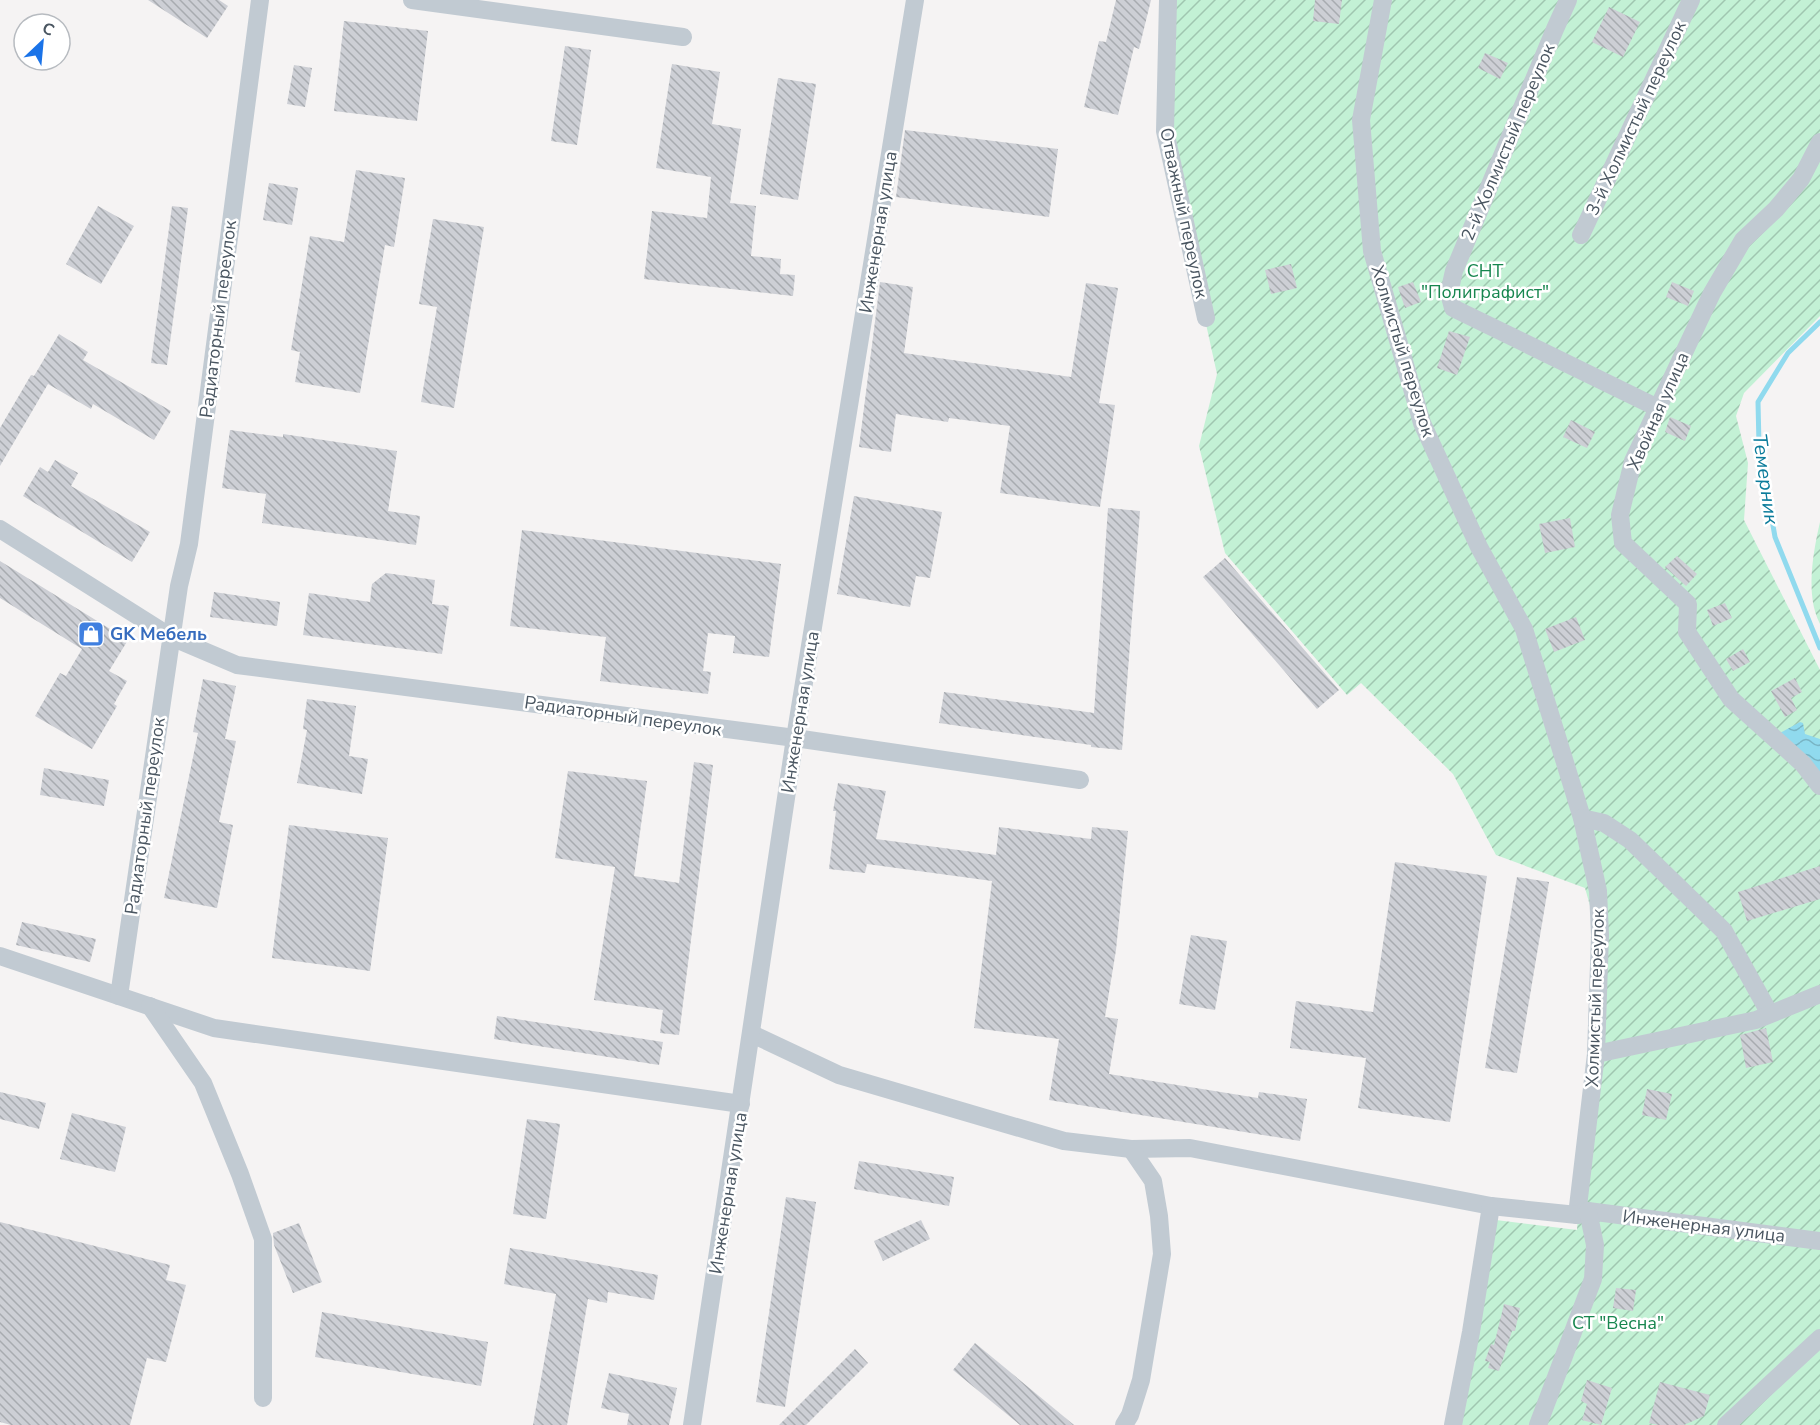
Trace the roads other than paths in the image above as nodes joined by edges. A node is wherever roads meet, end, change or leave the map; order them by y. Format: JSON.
{"nodes":[{"id":1,"x":260,"y":0,"type":"edge"},
{"id":2,"x":412,"y":0,"type":"edge"},
{"id":3,"x":915,"y":0,"type":"edge"},
{"id":4,"x":1168,"y":0,"type":"edge"},
{"id":5,"x":1383,"y":0,"type":"edge"},
{"id":6,"x":1568,"y":0,"type":"edge"},
{"id":7,"x":1691,"y":0,"type":"edge"},
{"id":8,"x":683,"y":37,"type":"dead end"},
{"id":9,"x":1820,"y":142,"type":"edge"},
{"id":10,"x":1581,"y":235,"type":"dead end"},
{"id":11,"x":1206,"y":318,"type":"dead end"},
{"id":12,"x":1658,"y":408,"type":"junction"},
{"id":13,"x":0,"y":529,"type":"edge"},
{"id":14,"x":171,"y":637,"type":"junction"},
{"id":15,"x":795,"y":738,"type":"junction"},
{"id":16,"x":1080,"y":780,"type":"dead end"},
{"id":17,"x":1820,"y":786,"type":"edge"},
{"id":18,"x":1582,"y":818,"type":"junction"},
{"id":19,"x":0,"y":956,"type":"edge"},
{"id":20,"x":1820,"y":994,"type":"edge"},
{"id":21,"x":119,"y":996,"type":"junction"},
{"id":22,"x":150,"y":1006,"type":"junction"},
{"id":23,"x":1770,"y":1014,"type":"junction"},
{"id":24,"x":752,"y":1034,"type":"junction"},
{"id":25,"x":1596,"y":1054,"type":"junction"},
{"id":26,"x":741,"y":1104,"type":"junction"},
{"id":27,"x":1131,"y":1149,"type":"junction"},
{"id":28,"x":1491,"y":1206,"type":"junction"},
{"id":29,"x":1582,"y":1213,"type":"junction"},
{"id":30,"x":1820,"y":1241,"type":"edge"},
{"id":31,"x":1820,"y":1338,"type":"edge"},
{"id":32,"x":263,"y":1398,"type":"dead end"},
{"id":33,"x":692,"y":1425,"type":"edge"},
{"id":34,"x":1124,"y":1425,"type":"edge"},
{"id":35,"x":1453,"y":1425,"type":"edge"},
{"id":36,"x":1538,"y":1425,"type":"edge"},
{"id":37,"x":1726,"y":1425,"type":"edge"}],
"edges":[{"from":1,"to":14,"type":"street","name":"Радиаторный переулок"},
{"from":2,"to":8,"type":"street"},
{"from":3,"to":15,"type":"street","name":"Инженерная улица"},
{"from":4,"to":11,"type":"street","name":"Отважный переулок"},
{"from":5,"to":18,"type":"street","name":"Холмистый переулок"},
{"from":6,"to":12,"type":"street","name":"2-й Холмистый переулок"},
{"from":7,"to":10,"type":"street","name":"3-й Холмистый переулок"},
{"from":9,"to":12,"type":"street","name":"Хвойная улица"},
{"from":12,"to":17,"type":"street","name":"Хвойная улица"},
{"from":13,"to":14,"type":"street","name":"Радиаторный переулок"},
{"from":14,"to":15,"type":"street","name":"Радиаторный переулок"},
{"from":14,"to":21,"type":"street","name":"Радиаторный переулок"},
{"from":15,"to":16,"type":"street","name":"Радиаторный переулок"},
{"from":15,"to":24,"type":"street","name":"Инженерная улица"},
{"from":18,"to":23,"type":"street"},
{"from":18,"to":25,"type":"street","name":"Холмистый переулок"},
{"from":19,"to":21,"type":"street"},
{"from":20,"to":23,"type":"street"},
{"from":21,"to":22,"type":"street"},
{"from":22,"to":26,"type":"street"},
{"from":22,"to":32,"type":"street"},
{"from":23,"to":25,"type":"street"},
{"from":24,"to":26,"type":"street","name":"Инженерная улица"},
{"from":24,"to":27,"type":"street","name":"Инженерная улица"},
{"from":25,"to":29,"type":"street","name":"Холмистый переулок"},
{"from":26,"to":33,"type":"street","name":"Инженерная улица"},
{"from":27,"to":28,"type":"street","name":"Инженерная улица"},
{"from":27,"to":34,"type":"street"},
{"from":28,"to":29,"type":"street","name":"Инженерная улица"},
{"from":28,"to":35,"type":"street"},
{"from":29,"to":30,"type":"street","name":"Инженерная улица"},
{"from":29,"to":36,"type":"street"},
{"from":31,"to":37,"type":"street"}]}
